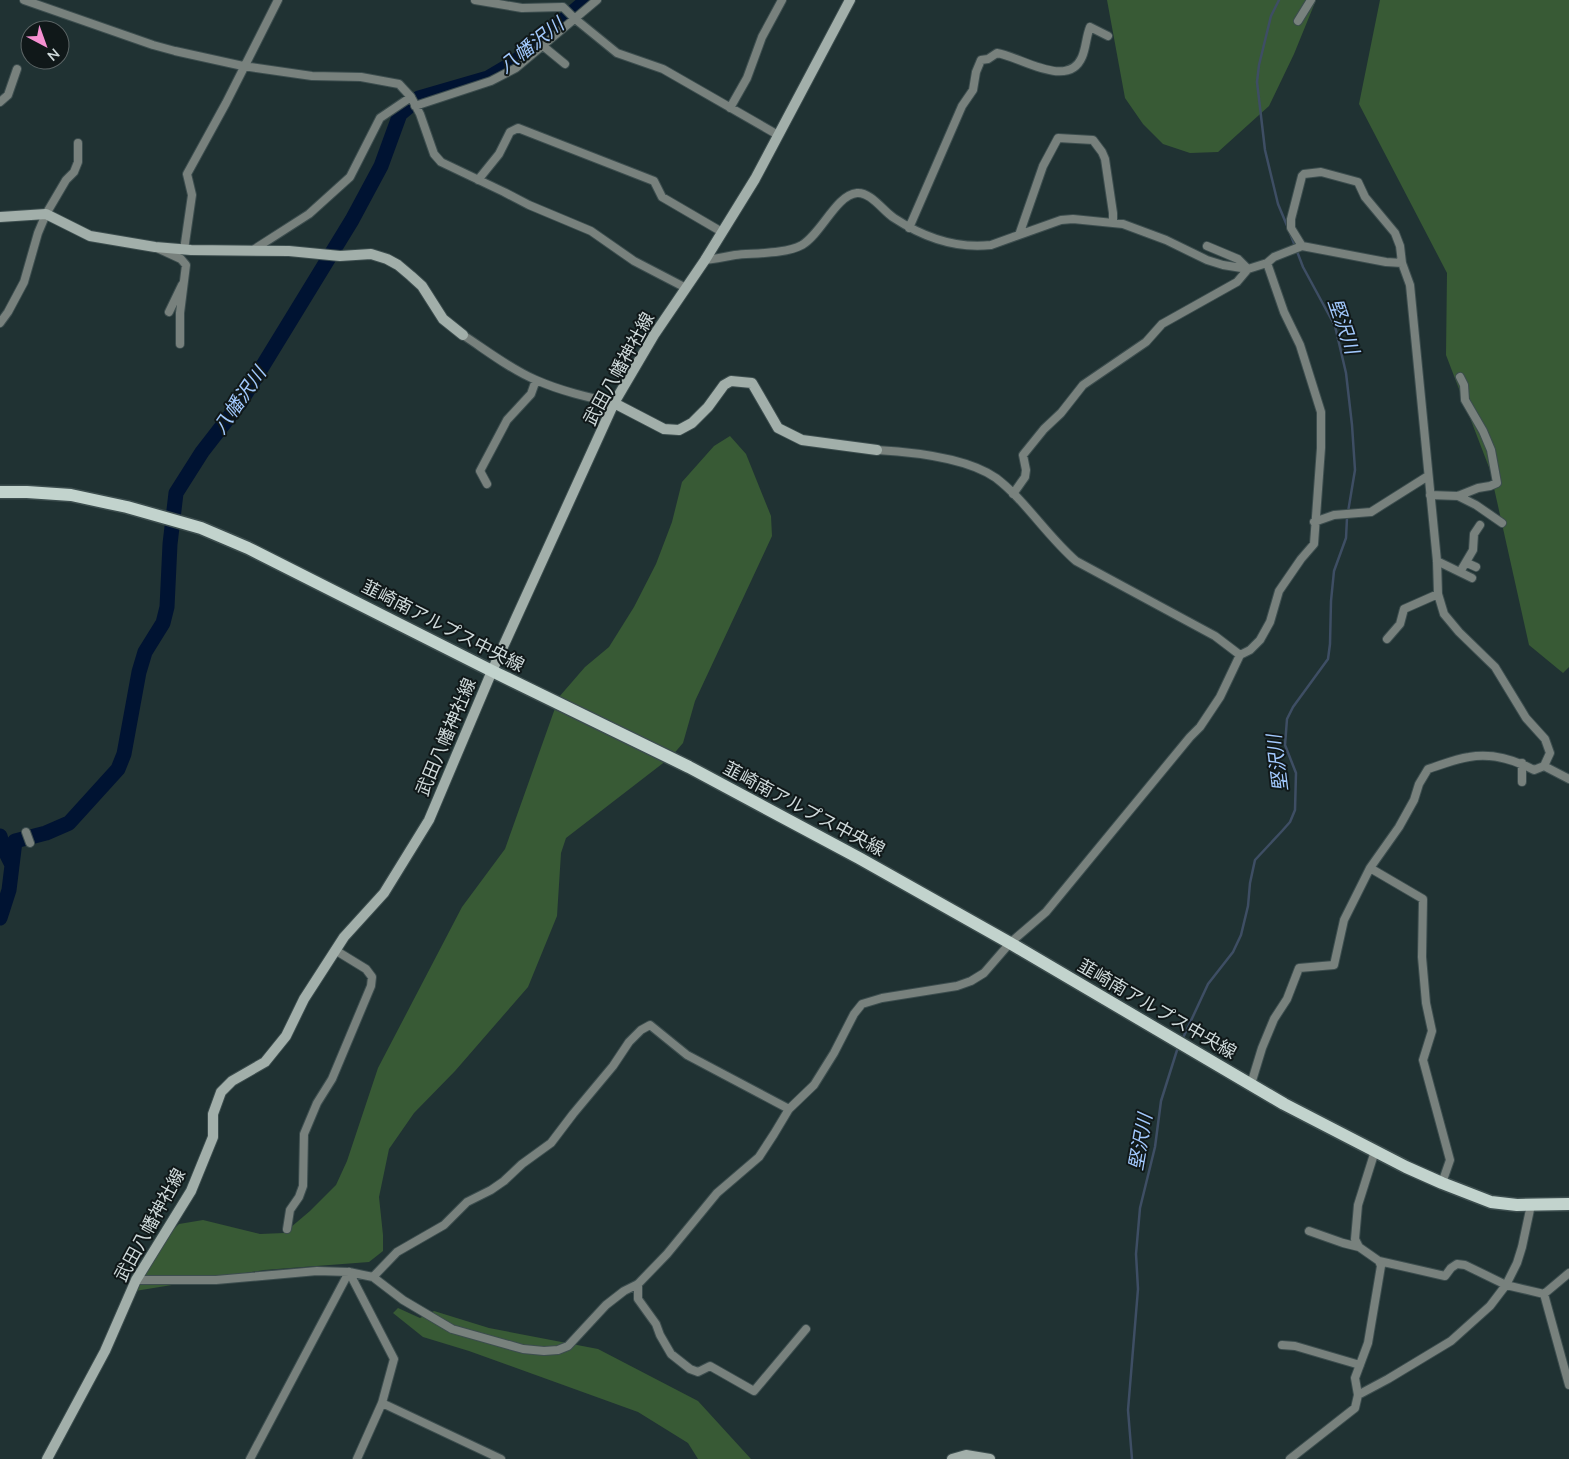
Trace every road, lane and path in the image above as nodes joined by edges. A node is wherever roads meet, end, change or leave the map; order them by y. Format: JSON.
{"nodes":[{"id":1,"x":24,"y":0,"type":"edge"},
{"id":2,"x":278,"y":0,"type":"edge"},
{"id":3,"x":475,"y":0,"type":"edge"},
{"id":4,"x":597,"y":0,"type":"edge"},
{"id":5,"x":782,"y":0,"type":"edge"},
{"id":6,"x":850,"y":0,"type":"edge"},
{"id":7,"x":1311,"y":0,"type":"edge"},
{"id":8,"x":574,"y":18,"type":"junction"},
{"id":9,"x":1298,"y":21,"type":"dead end"},
{"id":10,"x":1108,"y":36,"type":"dead end"},
{"id":11,"x":543,"y":46,"type":"junction"},
{"id":12,"x":565,"y":64,"type":"dead end"},
{"id":13,"x":243,"y":66,"type":"junction"},
{"id":14,"x":18,"y":69,"type":"dead end"},
{"id":15,"x":413,"y":101,"type":"junction"},
{"id":16,"x":0,"y":102,"type":"edge"},
{"id":17,"x":730,"y":108,"type":"junction"},
{"id":18,"x":778,"y":135,"type":"junction"},
{"id":19,"x":78,"y":142,"type":"dead end"},
{"id":20,"x":478,"y":180,"type":"junction"},
{"id":21,"x":46,"y":214,"type":"junction"},
{"id":22,"x":0,"y":217,"type":"edge"},
{"id":23,"x":1113,"y":222,"type":"junction"},
{"id":24,"x":909,"y":228,"type":"junction"},
{"id":25,"x":722,"y":232,"type":"junction"},
{"id":26,"x":1019,"y":236,"type":"junction"},
{"id":27,"x":1207,"y":246,"type":"dead end"},
{"id":28,"x":1302,"y":246,"type":"junction"},
{"id":29,"x":155,"y":247,"type":"junction"},
{"id":30,"x":184,"y":250,"type":"junction"},
{"id":31,"x":253,"y":250,"type":"junction"},
{"id":32,"x":705,"y":260,"type":"junction"},
{"id":33,"x":1266,"y":263,"type":"junction"},
{"id":34,"x":1402,"y":263,"type":"junction"},
{"id":35,"x":1248,"y":269,"type":"junction"},
{"id":36,"x":185,"y":278,"type":"junction"},
{"id":37,"x":686,"y":288,"type":"junction"},
{"id":38,"x":169,"y":312,"type":"dead end"},
{"id":39,"x":0,"y":323,"type":"edge"},
{"id":40,"x":463,"y":335,"type":"joint"},
{"id":41,"x":180,"y":344,"type":"dead end"},
{"id":42,"x":1460,"y":377,"type":"dead end"},
{"id":43,"x":536,"y":380,"type":"junction"},
{"id":44,"x":614,"y":403,"type":"junction"},
{"id":45,"x":877,"y":450,"type":"joint"},
{"id":46,"x":1428,"y":476,"type":"junction"},
{"id":47,"x":487,"y":484,"type":"dead end"},
{"id":48,"x":0,"y":492,"type":"edge"},
{"id":49,"x":1013,"y":494,"type":"junction"},
{"id":50,"x":1430,"y":495,"type":"junction"},
{"id":51,"x":1458,"y":496,"type":"junction"},
{"id":52,"x":1314,"y":522,"type":"junction"},
{"id":53,"x":1502,"y":523,"type":"dead end"},
{"id":54,"x":1480,"y":525,"type":"dead end"},
{"id":55,"x":1437,"y":561,"type":"junction"},
{"id":56,"x":1467,"y":563,"type":"junction"},
{"id":57,"x":1476,"y":567,"type":"dead end"},
{"id":58,"x":1460,"y":572,"type":"junction"},
{"id":59,"x":1472,"y":578,"type":"dead end"},
{"id":60,"x":1438,"y":594,"type":"junction"},
{"id":61,"x":1387,"y":639,"type":"dead end"},
{"id":62,"x":1240,"y":656,"type":"junction"},
{"id":63,"x":492,"y":671,"type":"junction"},
{"id":64,"x":1522,"y":763,"type":"junction"},
{"id":65,"x":1544,"y":766,"type":"junction"},
{"id":66,"x":1569,"y":779,"type":"edge"},
{"id":67,"x":1522,"y":782,"type":"dead end"},
{"id":68,"x":26,"y":832,"type":"dead end"},
{"id":69,"x":30,"y":843,"type":"dead end"},
{"id":70,"x":1370,"y":868,"type":"junction"},
{"id":71,"x":1010,"y":943,"type":"junction"},
{"id":72,"x":335,"y":950,"type":"junction"},
{"id":73,"x":1251,"y":1084,"type":"junction"},
{"id":74,"x":789,"y":1109,"type":"junction"},
{"id":75,"x":1375,"y":1151,"type":"junction"},
{"id":76,"x":1442,"y":1183,"type":"junction"},
{"id":77,"x":1531,"y":1204,"type":"junction"},
{"id":78,"x":1569,"y":1204,"type":"edge"},
{"id":79,"x":287,"y":1229,"type":"dead end"},
{"id":80,"x":1309,"y":1231,"type":"dead end"},
{"id":81,"x":1360,"y":1247,"type":"junction"},
{"id":82,"x":1379,"y":1261,"type":"junction"},
{"id":83,"x":349,"y":1272,"type":"junction"},
{"id":84,"x":1569,"y":1273,"type":"edge"},
{"id":85,"x":373,"y":1277,"type":"junction"},
{"id":86,"x":136,"y":1280,"type":"junction"},
{"id":87,"x":638,"y":1284,"type":"junction"},
{"id":88,"x":1506,"y":1285,"type":"junction"},
{"id":89,"x":1544,"y":1294,"type":"junction"},
{"id":90,"x":806,"y":1329,"type":"dead end"},
{"id":91,"x":1282,"y":1345,"type":"dead end"},
{"id":92,"x":1360,"y":1365,"type":"junction"},
{"id":93,"x":1569,"y":1384,"type":"edge"},
{"id":94,"x":1358,"y":1395,"type":"junction"},
{"id":95,"x":382,"y":1403,"type":"junction"},
{"id":96,"x":47,"y":1459,"type":"edge"},
{"id":97,"x":250,"y":1459,"type":"edge"},
{"id":98,"x":357,"y":1459,"type":"edge"},
{"id":99,"x":501,"y":1459,"type":"edge"},
{"id":100,"x":952,"y":1459,"type":"edge"},
{"id":101,"x":990,"y":1459,"type":"edge"},
{"id":102,"x":1290,"y":1459,"type":"edge"}],
"edges":[{"from":1,"to":13,"type":"street"},
{"from":2,"to":13,"type":"street"},
{"from":3,"to":8,"type":"street"},
{"from":4,"to":8,"type":"street"},
{"from":5,"to":17,"type":"street"},
{"from":6,"to":18,"type":"main road","name":"武田八幡神社線"},
{"from":7,"to":9,"type":"street"},
{"from":8,"to":11,"type":"street"},
{"from":8,"to":17,"type":"street"},
{"from":10,"to":24,"type":"street"},
{"from":11,"to":12,"type":"street"},
{"from":11,"to":15,"type":"street"},
{"from":13,"to":15,"type":"street"},
{"from":13,"to":30,"type":"street"},
{"from":14,"to":16,"type":"street"},
{"from":15,"to":20,"type":"street"},
{"from":15,"to":31,"type":"street"},
{"from":17,"to":18,"type":"street"},
{"from":18,"to":25,"type":"main road","name":"武田八幡神社線"},
{"from":19,"to":21,"type":"street"},
{"from":20,"to":25,"type":"street"},
{"from":20,"to":37,"type":"street"},
{"from":21,"to":22,"type":"main road"},
{"from":21,"to":29,"type":"main road"},
{"from":21,"to":39,"type":"street"},
{"from":23,"to":26,"type":"street"},
{"from":23,"to":26,"type":"street"},
{"from":23,"to":35,"type":"street"},
{"from":24,"to":26,"type":"street"},
{"from":24,"to":32,"type":"street"},
{"from":25,"to":32,"type":"main road","name":"武田八幡神社線"},
{"from":27,"to":35,"type":"street"},
{"from":28,"to":33,"type":"street"},
{"from":28,"to":34,"type":"street"},
{"from":28,"to":34,"type":"street"},
{"from":29,"to":30,"type":"main road"},
{"from":29,"to":36,"type":"street"},
{"from":30,"to":31,"type":"main road"},
{"from":31,"to":40,"type":"main road"},
{"from":32,"to":37,"type":"main road","name":"武田八幡神社線"},
{"from":33,"to":35,"type":"street"},
{"from":33,"to":52,"type":"street"},
{"from":34,"to":46,"type":"street"},
{"from":35,"to":49,"type":"street"},
{"from":36,"to":38,"type":"street"},
{"from":36,"to":41,"type":"street"},
{"from":37,"to":44,"type":"main road","name":"武田八幡神社線"},
{"from":40,"to":43,"type":"street"},
{"from":42,"to":51,"type":"street"},
{"from":43,"to":44,"type":"street"},
{"from":43,"to":47,"type":"street"},
{"from":44,"to":45,"type":"main road"},
{"from":44,"to":63,"type":"main road","name":"武田八幡神社線"},
{"from":45,"to":49,"type":"street"},
{"from":46,"to":50,"type":"street"},
{"from":46,"to":52,"type":"street"},
{"from":48,"to":63,"type":"main road","name":"韮崎南アルプス中央線"},
{"from":49,"to":62,"type":"street"},
{"from":50,"to":51,"type":"street"},
{"from":50,"to":55,"type":"street"},
{"from":51,"to":53,"type":"street"},
{"from":52,"to":62,"type":"street"},
{"from":54,"to":56,"type":"street"},
{"from":55,"to":58,"type":"street"},
{"from":55,"to":60,"type":"street"},
{"from":56,"to":57,"type":"street"},
{"from":56,"to":58,"type":"street"},
{"from":58,"to":59,"type":"street"},
{"from":60,"to":61,"type":"street"},
{"from":60,"to":65,"type":"street"},
{"from":62,"to":71,"type":"street"},
{"from":63,"to":71,"type":"main road","name":"韮崎南アルプス中央線"},
{"from":63,"to":72,"type":"main road","name":"武田八幡神社線"},
{"from":64,"to":65,"type":"street"},
{"from":64,"to":67,"type":"street"},
{"from":64,"to":70,"type":"street"},
{"from":65,"to":66,"type":"street"},
{"from":68,"to":69,"type":"street"},
{"from":70,"to":73,"type":"street"},
{"from":70,"to":76,"type":"street"},
{"from":71,"to":73,"type":"main road","name":"韮崎南アルプス中央線"},
{"from":71,"to":74,"type":"street"},
{"from":72,"to":79,"type":"street"},
{"from":72,"to":86,"type":"main road","name":"武田八幡神社線"},
{"from":73,"to":75,"type":"main road","name":"韮崎南アルプス中央線"},
{"from":74,"to":85,"type":"street"},
{"from":74,"to":87,"type":"street"},
{"from":75,"to":76,"type":"main road","name":"韮崎南アルプス中央線"},
{"from":75,"to":81,"type":"street"},
{"from":76,"to":77,"type":"main road","name":"韮崎南アルプス中央線"},
{"from":77,"to":78,"type":"main road","name":"韮崎南アルプス中央線"},
{"from":77,"to":88,"type":"street"},
{"from":80,"to":81,"type":"street"},
{"from":81,"to":82,"type":"street"},
{"from":82,"to":88,"type":"street"},
{"from":82,"to":92,"type":"street"},
{"from":83,"to":85,"type":"street"},
{"from":83,"to":86,"type":"street"},
{"from":83,"to":95,"type":"street"},
{"from":83,"to":97,"type":"street"},
{"from":84,"to":89,"type":"street"},
{"from":85,"to":87,"type":"street"},
{"from":86,"to":96,"type":"main road","name":"武田八幡神社線"},
{"from":87,"to":90,"type":"street"},
{"from":88,"to":89,"type":"street"},
{"from":88,"to":94,"type":"street"},
{"from":89,"to":93,"type":"street"},
{"from":91,"to":92,"type":"street"},
{"from":92,"to":94,"type":"street"},
{"from":94,"to":102,"type":"street"},
{"from":95,"to":98,"type":"street"},
{"from":95,"to":99,"type":"street"},
{"from":100,"to":101,"type":"main road"}]}
